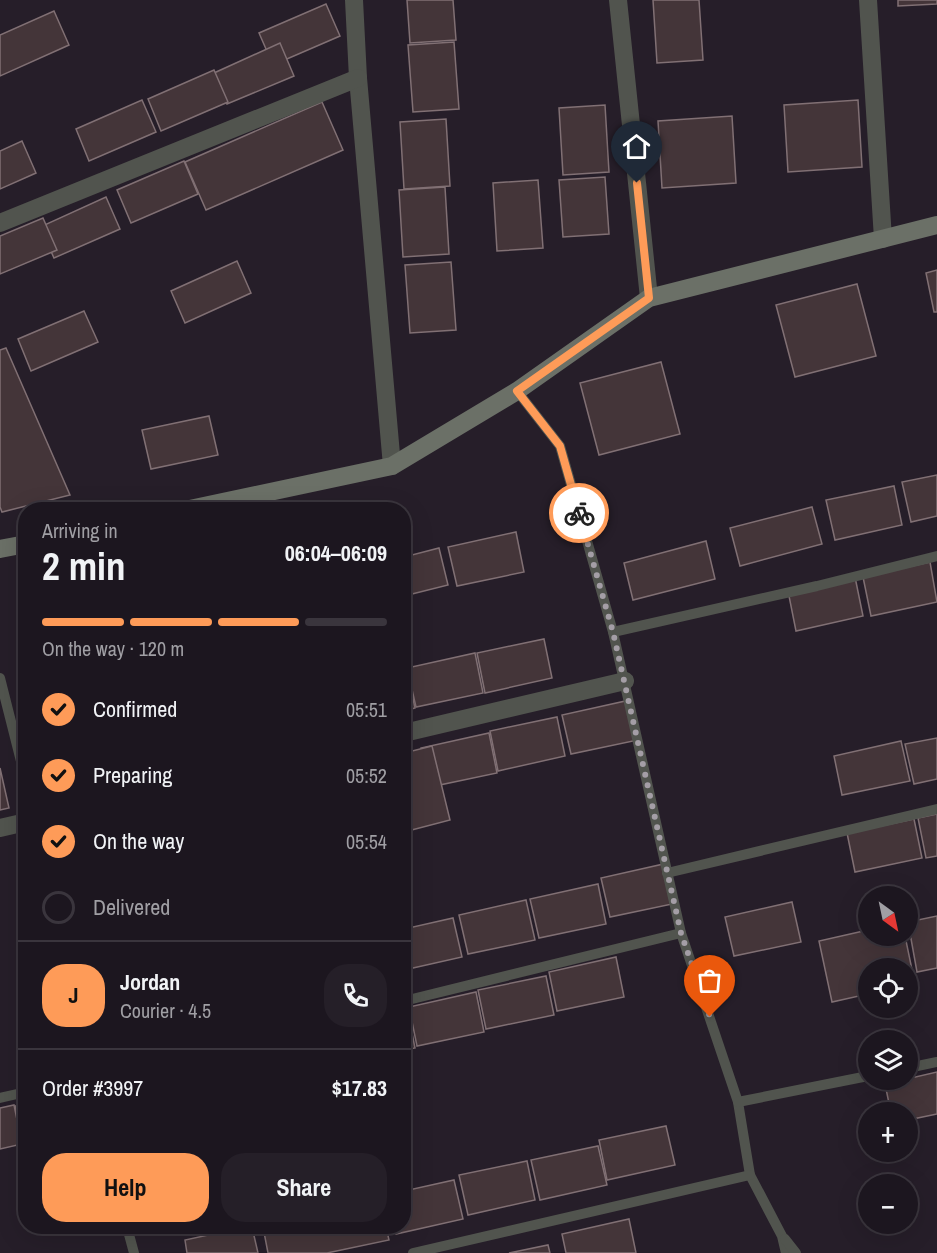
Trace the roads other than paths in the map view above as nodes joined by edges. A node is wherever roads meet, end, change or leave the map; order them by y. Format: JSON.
{"nodes":[{"id":1,"x":354,"y":0,"type":"edge"},
{"id":2,"x":618,"y":0,"type":"edge"},
{"id":3,"x":868,"y":0,"type":"edge"},
{"id":4,"x":358,"y":78,"type":"junction"},
{"id":5,"x":0,"y":223,"type":"edge"},
{"id":6,"x":937,"y":225,"type":"edge"},
{"id":7,"x":883,"y":239,"type":"junction"},
{"id":8,"x":649,"y":298,"type":"junction"},
{"id":9,"x":517,"y":391,"type":"junction"},
{"id":10,"x":392,"y":466,"type":"junction"},
{"id":11,"x":223,"y":502,"type":"edge"},
{"id":12,"x":18,"y":546,"type":"edge"},
{"id":13,"x":0,"y":549,"type":"edge"},
{"id":14,"x":937,"y":556,"type":"edge"},
{"id":15,"x":613,"y":632,"type":"junction"},
{"id":16,"x":0,"y":678,"type":"edge"},
{"id":17,"x":625,"y":681,"type":"junction"},
{"id":18,"x":411,"y":731,"type":"edge"},
{"id":19,"x":18,"y":749,"type":"edge"},
{"id":20,"x":937,"y":809,"type":"edge"},
{"id":21,"x":18,"y":824,"type":"edge"},
{"id":22,"x":0,"y":828,"type":"edge"},
{"id":23,"x":667,"y":873,"type":"junction"},
{"id":24,"x":681,"y":933,"type":"junction"},
{"id":25,"x":411,"y":998,"type":"edge"},
{"id":26,"x":937,"y":1062,"type":"edge"},
{"id":27,"x":918,"y":1066,"type":"edge"},
{"id":28,"x":858,"y":1078,"type":"edge"},
{"id":29,"x":18,"y":1094,"type":"edge"},
{"id":30,"x":0,"y":1098,"type":"edge"},
{"id":31,"x":738,"y":1102,"type":"junction"},
{"id":32,"x":750,"y":1175,"type":"junction"},
{"id":33,"x":129,"y":1234,"type":"edge"},
{"id":34,"x":782,"y":1236,"type":"junction"},
{"id":35,"x":134,"y":1253,"type":"edge"},
{"id":36,"x":412,"y":1253,"type":"edge"},
{"id":37,"x":786,"y":1253,"type":"edge"},
{"id":38,"x":796,"y":1253,"type":"edge"}],
"edges":[{"from":1,"to":4,"type":"street"},
{"from":2,"to":8,"type":"street"},
{"from":3,"to":7,"type":"street"},
{"from":4,"to":5,"type":"street"},
{"from":4,"to":10,"type":"street"},
{"from":6,"to":7,"type":"street"},
{"from":7,"to":8,"type":"street"},
{"from":8,"to":9,"type":"street"},
{"from":9,"to":10,"type":"street"},
{"from":9,"to":15,"type":"lane"},
{"from":10,"to":11,"type":"street"},
{"from":12,"to":13,"type":"street"},
{"from":14,"to":15,"type":"lane"},
{"from":15,"to":17,"type":"lane"},
{"from":16,"to":19,"type":"lane"},
{"from":17,"to":18,"type":"street"},
{"from":17,"to":23,"type":"lane"},
{"from":20,"to":23,"type":"lane"},
{"from":21,"to":22,"type":"street"},
{"from":23,"to":24,"type":"lane"},
{"from":24,"to":25,"type":"lane"},
{"from":24,"to":31,"type":"lane"},
{"from":26,"to":27,"type":"lane"},
{"from":28,"to":31,"type":"lane"},
{"from":29,"to":30,"type":"lane"},
{"from":31,"to":32,"type":"lane"},
{"from":32,"to":34,"type":"lane"},
{"from":32,"to":36,"type":"lane"},
{"from":33,"to":35,"type":"lane"},
{"from":34,"to":37,"type":"lane"},
{"from":34,"to":38,"type":"lane"}]}
